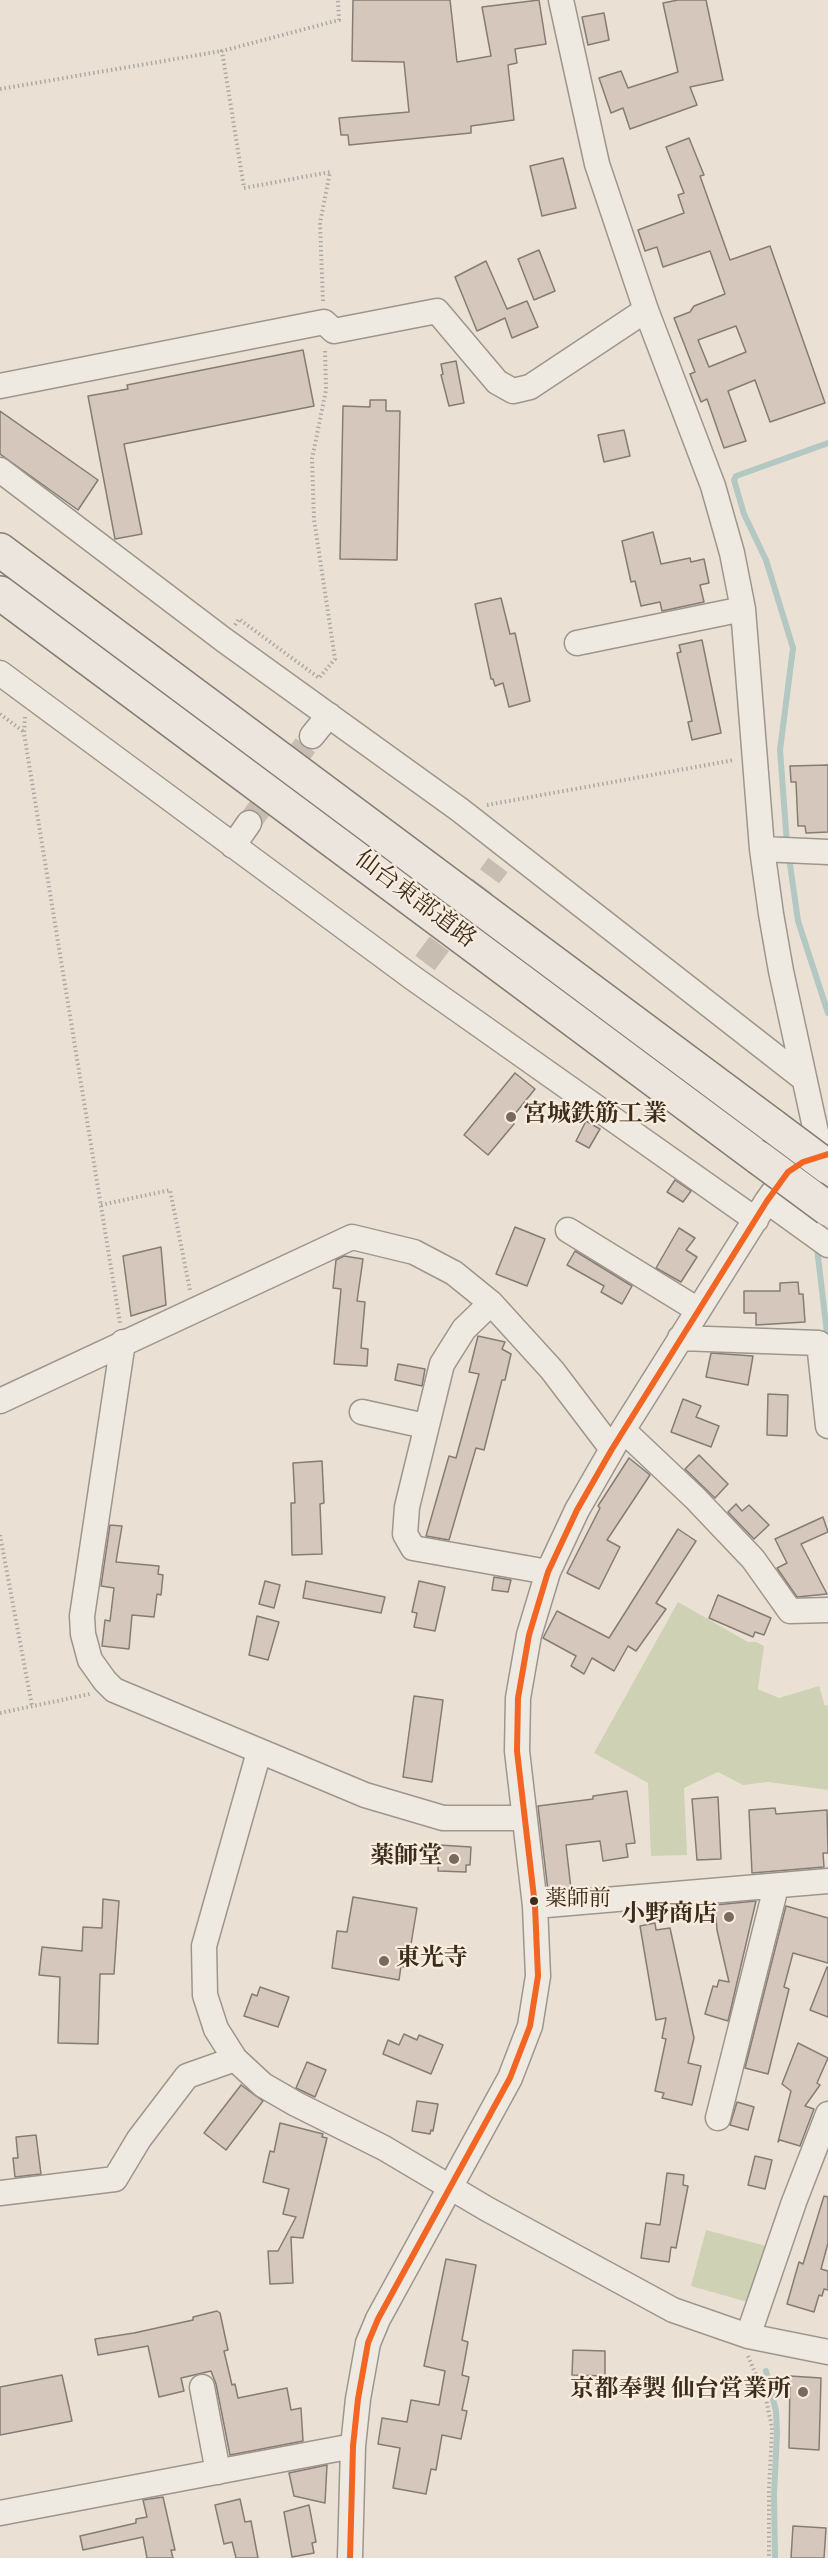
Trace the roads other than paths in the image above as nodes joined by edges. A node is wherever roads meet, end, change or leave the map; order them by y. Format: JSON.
{"nodes":[{"id":1,"x":561,"y":0,"type":"edge"},
{"id":2,"x":646,"y":310,"type":"junction"},
{"id":3,"x":0,"y":387,"type":"edge"},
{"id":4,"x":0,"y":470,"type":"edge"},
{"id":5,"x":0,"y":550,"type":"edge"},
{"id":6,"x":0,"y":593,"type":"edge"},
{"id":7,"x":743,"y":609,"type":"junction"},
{"id":8,"x":577,"y":643,"type":"dead end"},
{"id":9,"x":0,"y":673,"type":"edge"},
{"id":10,"x":328,"y":715,"type":"junction"},
{"id":11,"x":312,"y":736,"type":"tunnel mouth"},
{"id":12,"x":249,"y":823,"type":"tunnel mouth"},
{"id":13,"x":233,"y":846,"type":"junction"},
{"id":14,"x":780,"y":850,"type":"junction"},
{"id":15,"x":828,"y":852,"type":"edge"},
{"id":16,"x":803,"y":1078,"type":"junction"},
{"id":17,"x":826,"y":1159,"type":"edge"},
{"id":18,"x":828,"y":1209,"type":"edge"},
{"id":19,"x":762,"y":1210,"type":"junction"},
{"id":20,"x":568,"y":1230,"type":"dead end"},
{"id":21,"x":828,"y":1245,"type":"edge"},
{"id":22,"x":491,"y":1303,"type":"junction"},
{"id":23,"x":698,"y":1310,"type":"junction"},
{"id":24,"x":680,"y":1338,"type":"junction"},
{"id":25,"x":123,"y":1342,"type":"junction"},
{"id":26,"x":0,"y":1401,"type":"edge"},
{"id":27,"x":362,"y":1412,"type":"dead end"},
{"id":28,"x":828,"y":1425,"type":"edge"},
{"id":29,"x":425,"y":1426,"type":"junction"},
{"id":30,"x":617,"y":1439,"type":"junction"},
{"id":31,"x":548,"y":1572,"type":"junction"},
{"id":32,"x":828,"y":1610,"type":"edge"},
{"id":33,"x":259,"y":1752,"type":"junction"},
{"id":34,"x":524,"y":1818,"type":"junction"},
{"id":35,"x":828,"y":1881,"type":"edge"},
{"id":36,"x":776,"y":1887,"type":"junction"},
{"id":37,"x":535,"y":1906,"type":"junction"},
{"id":38,"x":235,"y":2059,"type":"junction"},
{"id":39,"x":828,"y":2114,"type":"edge"},
{"id":40,"x":718,"y":2118,"type":"dead end"},
{"id":41,"x":449,"y":2186,"type":"junction"},
{"id":42,"x":0,"y":2193,"type":"edge"},
{"id":43,"x":748,"y":2336,"type":"junction"},
{"id":44,"x":828,"y":2352,"type":"edge"},
{"id":45,"x":202,"y":2387,"type":"dead end"},
{"id":46,"x":353,"y":2446,"type":"junction"},
{"id":47,"x":218,"y":2472,"type":"junction"},
{"id":48,"x":0,"y":2513,"type":"edge"},
{"id":49,"x":350,"y":2558,"type":"edge"}],
"edges":[{"from":1,"to":2,"type":"street"},
{"from":2,"to":3,"type":"street"},
{"from":2,"to":7,"type":"street"},
{"from":4,"to":10,"type":"street"},
{"from":5,"to":17,"type":"highway","name":"仙台東部道路","bridge":true},
{"from":6,"to":18,"type":"highway","name":"仙台東部道路","bridge":true},
{"from":7,"to":8,"type":"street"},
{"from":7,"to":14,"type":"street"},
{"from":9,"to":13,"type":"street"},
{"from":10,"to":11,"type":"street"},
{"from":10,"to":16,"type":"street"},
{"from":12,"to":13,"type":"street"},
{"from":13,"to":19,"type":"street"},
{"from":14,"to":15,"type":"street"},
{"from":14,"to":16,"type":"street"},
{"from":16,"to":17,"type":"street"},
{"from":17,"to":19,"type":"street"},
{"from":19,"to":21,"type":"street"},
{"from":19,"to":23,"type":"street"},
{"from":20,"to":23,"type":"street"},
{"from":22,"to":25,"type":"street"},
{"from":22,"to":29,"type":"street"},
{"from":22,"to":30,"type":"street"},
{"from":23,"to":24,"type":"street"},
{"from":24,"to":28,"type":"street"},
{"from":24,"to":30,"type":"street"},
{"from":25,"to":26,"type":"street"},
{"from":25,"to":33,"type":"street"},
{"from":27,"to":29,"type":"street"},
{"from":29,"to":31,"type":"street"},
{"from":30,"to":31,"type":"street"},
{"from":30,"to":32,"type":"street"},
{"from":31,"to":34,"type":"street"},
{"from":33,"to":34,"type":"street"},
{"from":33,"to":38,"type":"street"},
{"from":34,"to":37,"type":"street"},
{"from":35,"to":36,"type":"street"},
{"from":36,"to":37,"type":"street"},
{"from":36,"to":40,"type":"street"},
{"from":37,"to":41,"type":"street"},
{"from":38,"to":41,"type":"street"},
{"from":38,"to":42,"type":"street"},
{"from":39,"to":43,"type":"street"},
{"from":41,"to":43,"type":"street"},
{"from":41,"to":46,"type":"street"},
{"from":43,"to":44,"type":"street"},
{"from":45,"to":47,"type":"street"},
{"from":46,"to":47,"type":"street"},
{"from":46,"to":49,"type":"street"},
{"from":47,"to":48,"type":"street"}]}
